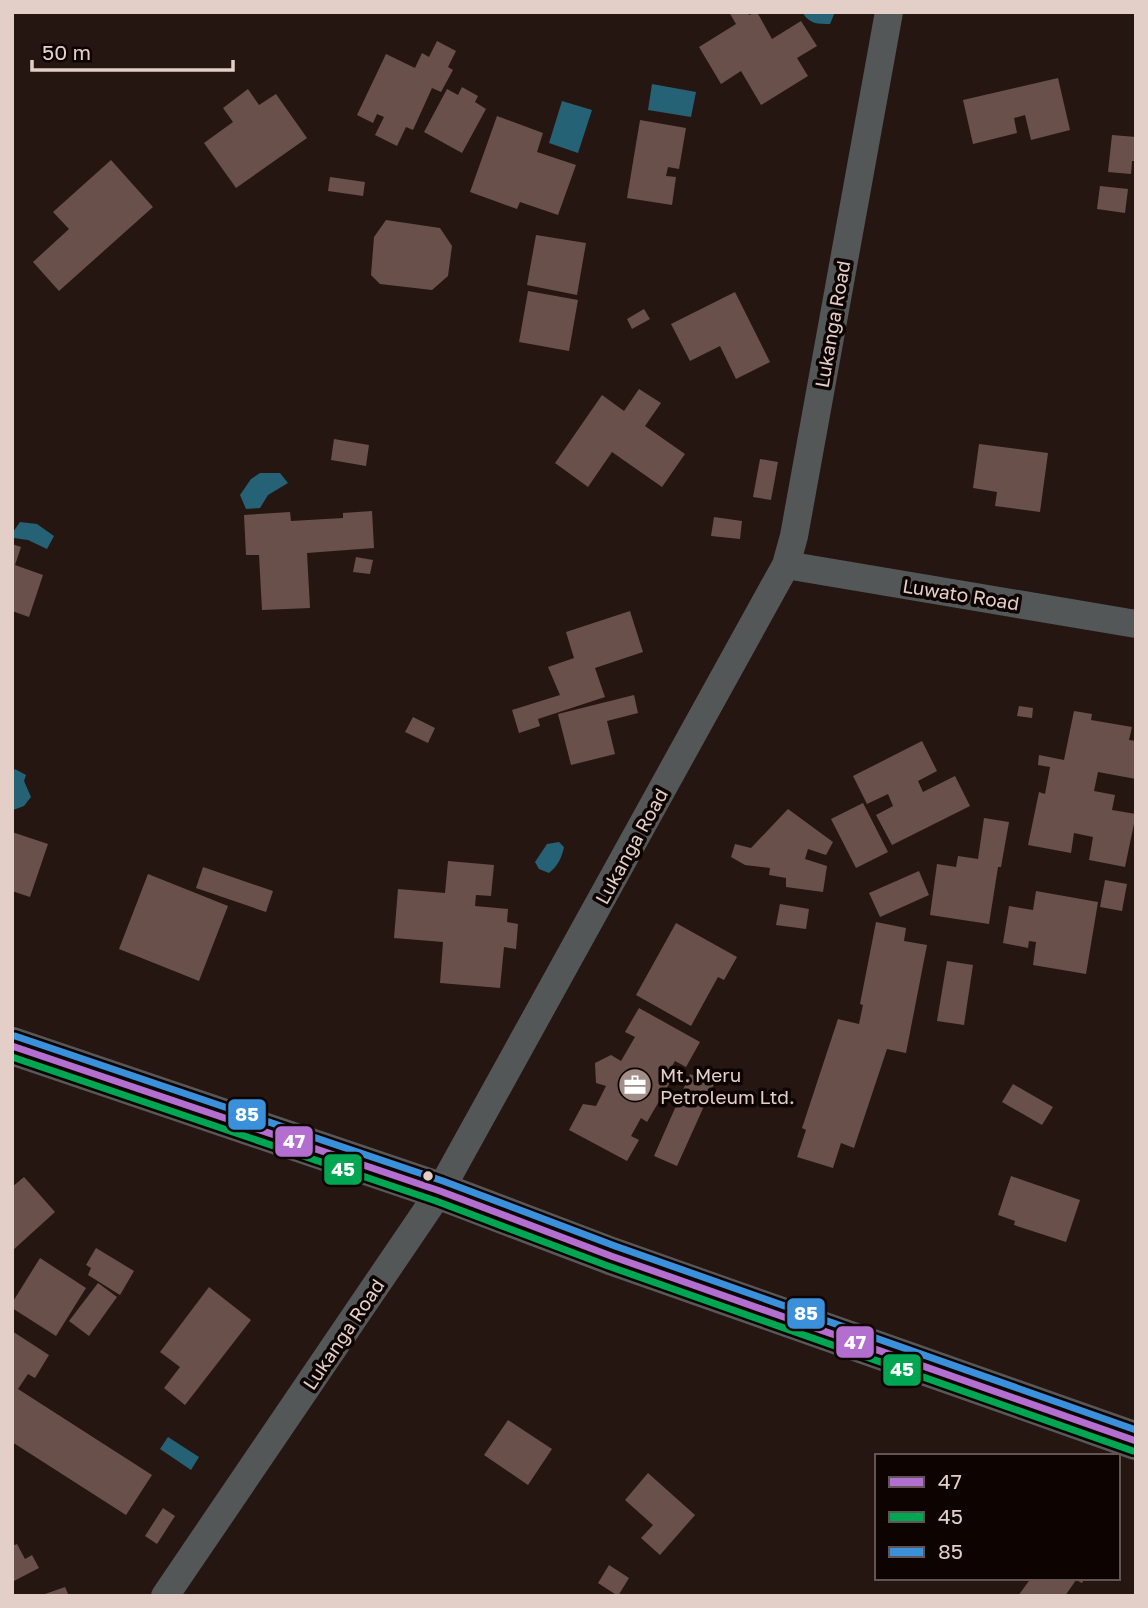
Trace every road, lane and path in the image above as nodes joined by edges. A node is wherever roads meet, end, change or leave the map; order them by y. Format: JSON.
{"nodes":[{"id":1,"x":889,"y":12,"type":"edge"},
{"id":2,"x":786,"y":565,"type":"junction"},
{"id":3,"x":1136,"y":624,"type":"edge"},
{"id":4,"x":12,"y":1046,"type":"edge"},
{"id":5,"x":440,"y":1191,"type":"junction"},
{"id":6,"x":1136,"y":1441,"type":"edge"},
{"id":7,"x":165,"y":1596,"type":"edge"}],
"edges":[{"from":1,"to":2,"type":"street","name":"Lukanga Road"},
{"from":2,"to":3,"type":"street","name":"Luwato Road"},
{"from":2,"to":5,"type":"street","name":"Lukanga Road"},
{"from":4,"to":5,"type":"main road"},
{"from":5,"to":6,"type":"main road"},
{"from":5,"to":7,"type":"street","name":"Lukanga Road"}]}
